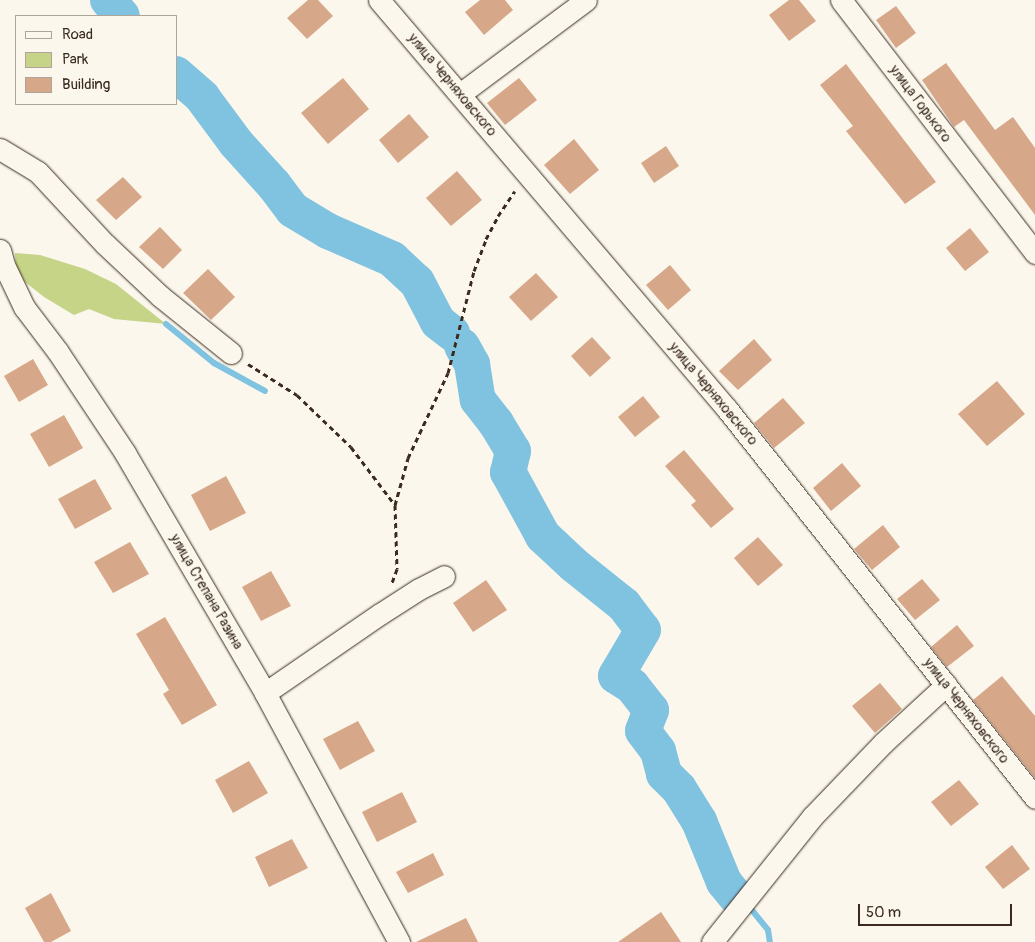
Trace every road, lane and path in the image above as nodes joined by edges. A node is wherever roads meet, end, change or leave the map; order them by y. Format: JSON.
{"nodes":[{"id":1,"x":379,"y":0,"type":"edge"},
{"id":2,"x":586,"y":0,"type":"edge"},
{"id":3,"x":841,"y":0,"type":"edge"},
{"id":4,"x":460,"y":94,"type":"junction"},
{"id":5,"x":0,"y":148,"type":"edge"},
{"id":6,"x":0,"y":155,"type":"edge"},
{"id":7,"x":528,"y":175,"type":"junction"},
{"id":8,"x":1035,"y":252,"type":"edge"},
{"id":9,"x":2,"y":258,"type":"edge"},
{"id":10,"x":231,"y":353,"type":"joint"},
{"id":11,"x":395,"y":505,"type":"junction"},
{"id":12,"x":444,"y":576,"type":"dead end"},
{"id":13,"x":380,"y":614,"type":"junction"},
{"id":14,"x":946,"y":685,"type":"junction"},
{"id":15,"x":265,"y":693,"type":"junction"},
{"id":16,"x":1035,"y":798,"type":"edge"},
{"id":17,"x":399,"y":942,"type":"edge"},
{"id":18,"x":712,"y":942,"type":"edge"}],
"edges":[{"from":1,"to":4,"type":"street","name":"улица Черняховского"},
{"from":2,"to":4,"type":"street"},
{"from":3,"to":8,"type":"street","name":"улица Горького"},
{"from":4,"to":7,"type":"street","name":"улица Черняховского"},
{"from":5,"to":6,"type":"street"},
{"from":5,"to":10,"type":"street"},
{"from":7,"to":11,"type":"path"},
{"from":7,"to":14,"type":"street","name":"улица Черняховского"},
{"from":9,"to":15,"type":"street","name":"улица Степана Разина"},
{"from":10,"to":11,"type":"path"},
{"from":11,"to":13,"type":"path"},
{"from":12,"to":13,"type":"street"},
{"from":13,"to":15,"type":"street"},
{"from":14,"to":16,"type":"street","name":"улица Черняховского"},
{"from":14,"to":18,"type":"street"},
{"from":15,"to":17,"type":"street","name":"улица Степана Разина"}]}
